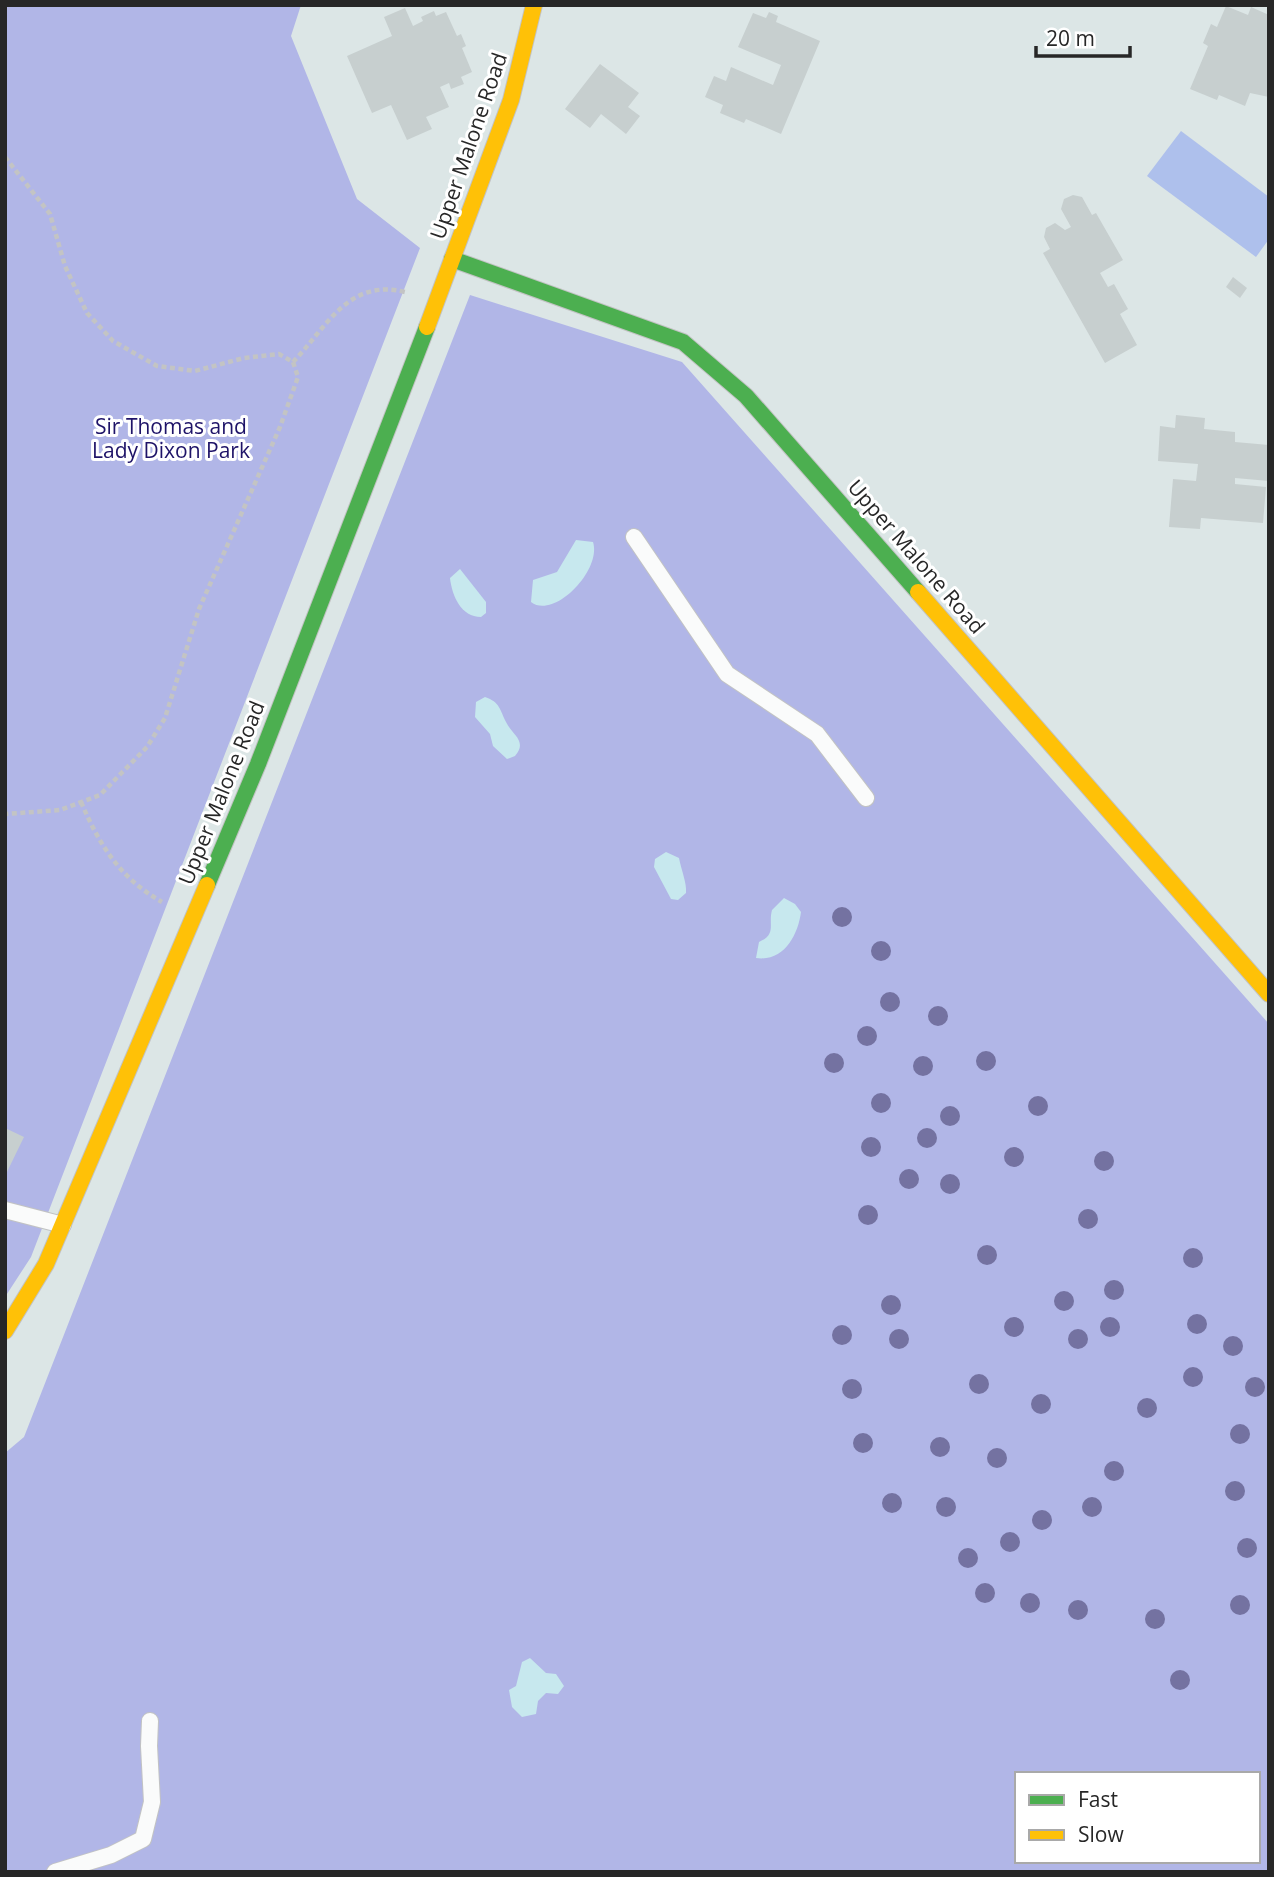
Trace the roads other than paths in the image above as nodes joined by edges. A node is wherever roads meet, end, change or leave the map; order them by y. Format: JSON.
{"nodes":[{"id":1,"x":534,"y":5,"type":"edge"},
{"id":2,"x":452,"y":259,"type":"junction"},
{"id":3,"x":634,"y":537,"type":"dead end"},
{"id":4,"x":866,"y":798,"type":"dead end"},
{"id":5,"x":1269,"y":994,"type":"edge"},
{"id":6,"x":5,"y":1210,"type":"edge"},
{"id":7,"x":63,"y":1225,"type":"junction"},
{"id":8,"x":5,"y":1331,"type":"edge"},
{"id":9,"x":150,"y":1721,"type":"dead end"},
{"id":10,"x":55,"y":1872,"type":"edge"}],
"edges":[{"from":1,"to":2,"type":"main road","name":"Upper Malone Road"},
{"from":2,"to":5,"type":"main road","name":"Upper Malone Road"},
{"from":2,"to":7,"type":"main road","name":"Upper Malone Road"},
{"from":3,"to":4,"type":"lane"},
{"from":6,"to":7,"type":"lane"},
{"from":7,"to":8,"type":"main road","name":"Upper Malone Road"},
{"from":9,"to":10,"type":"lane"}]}
